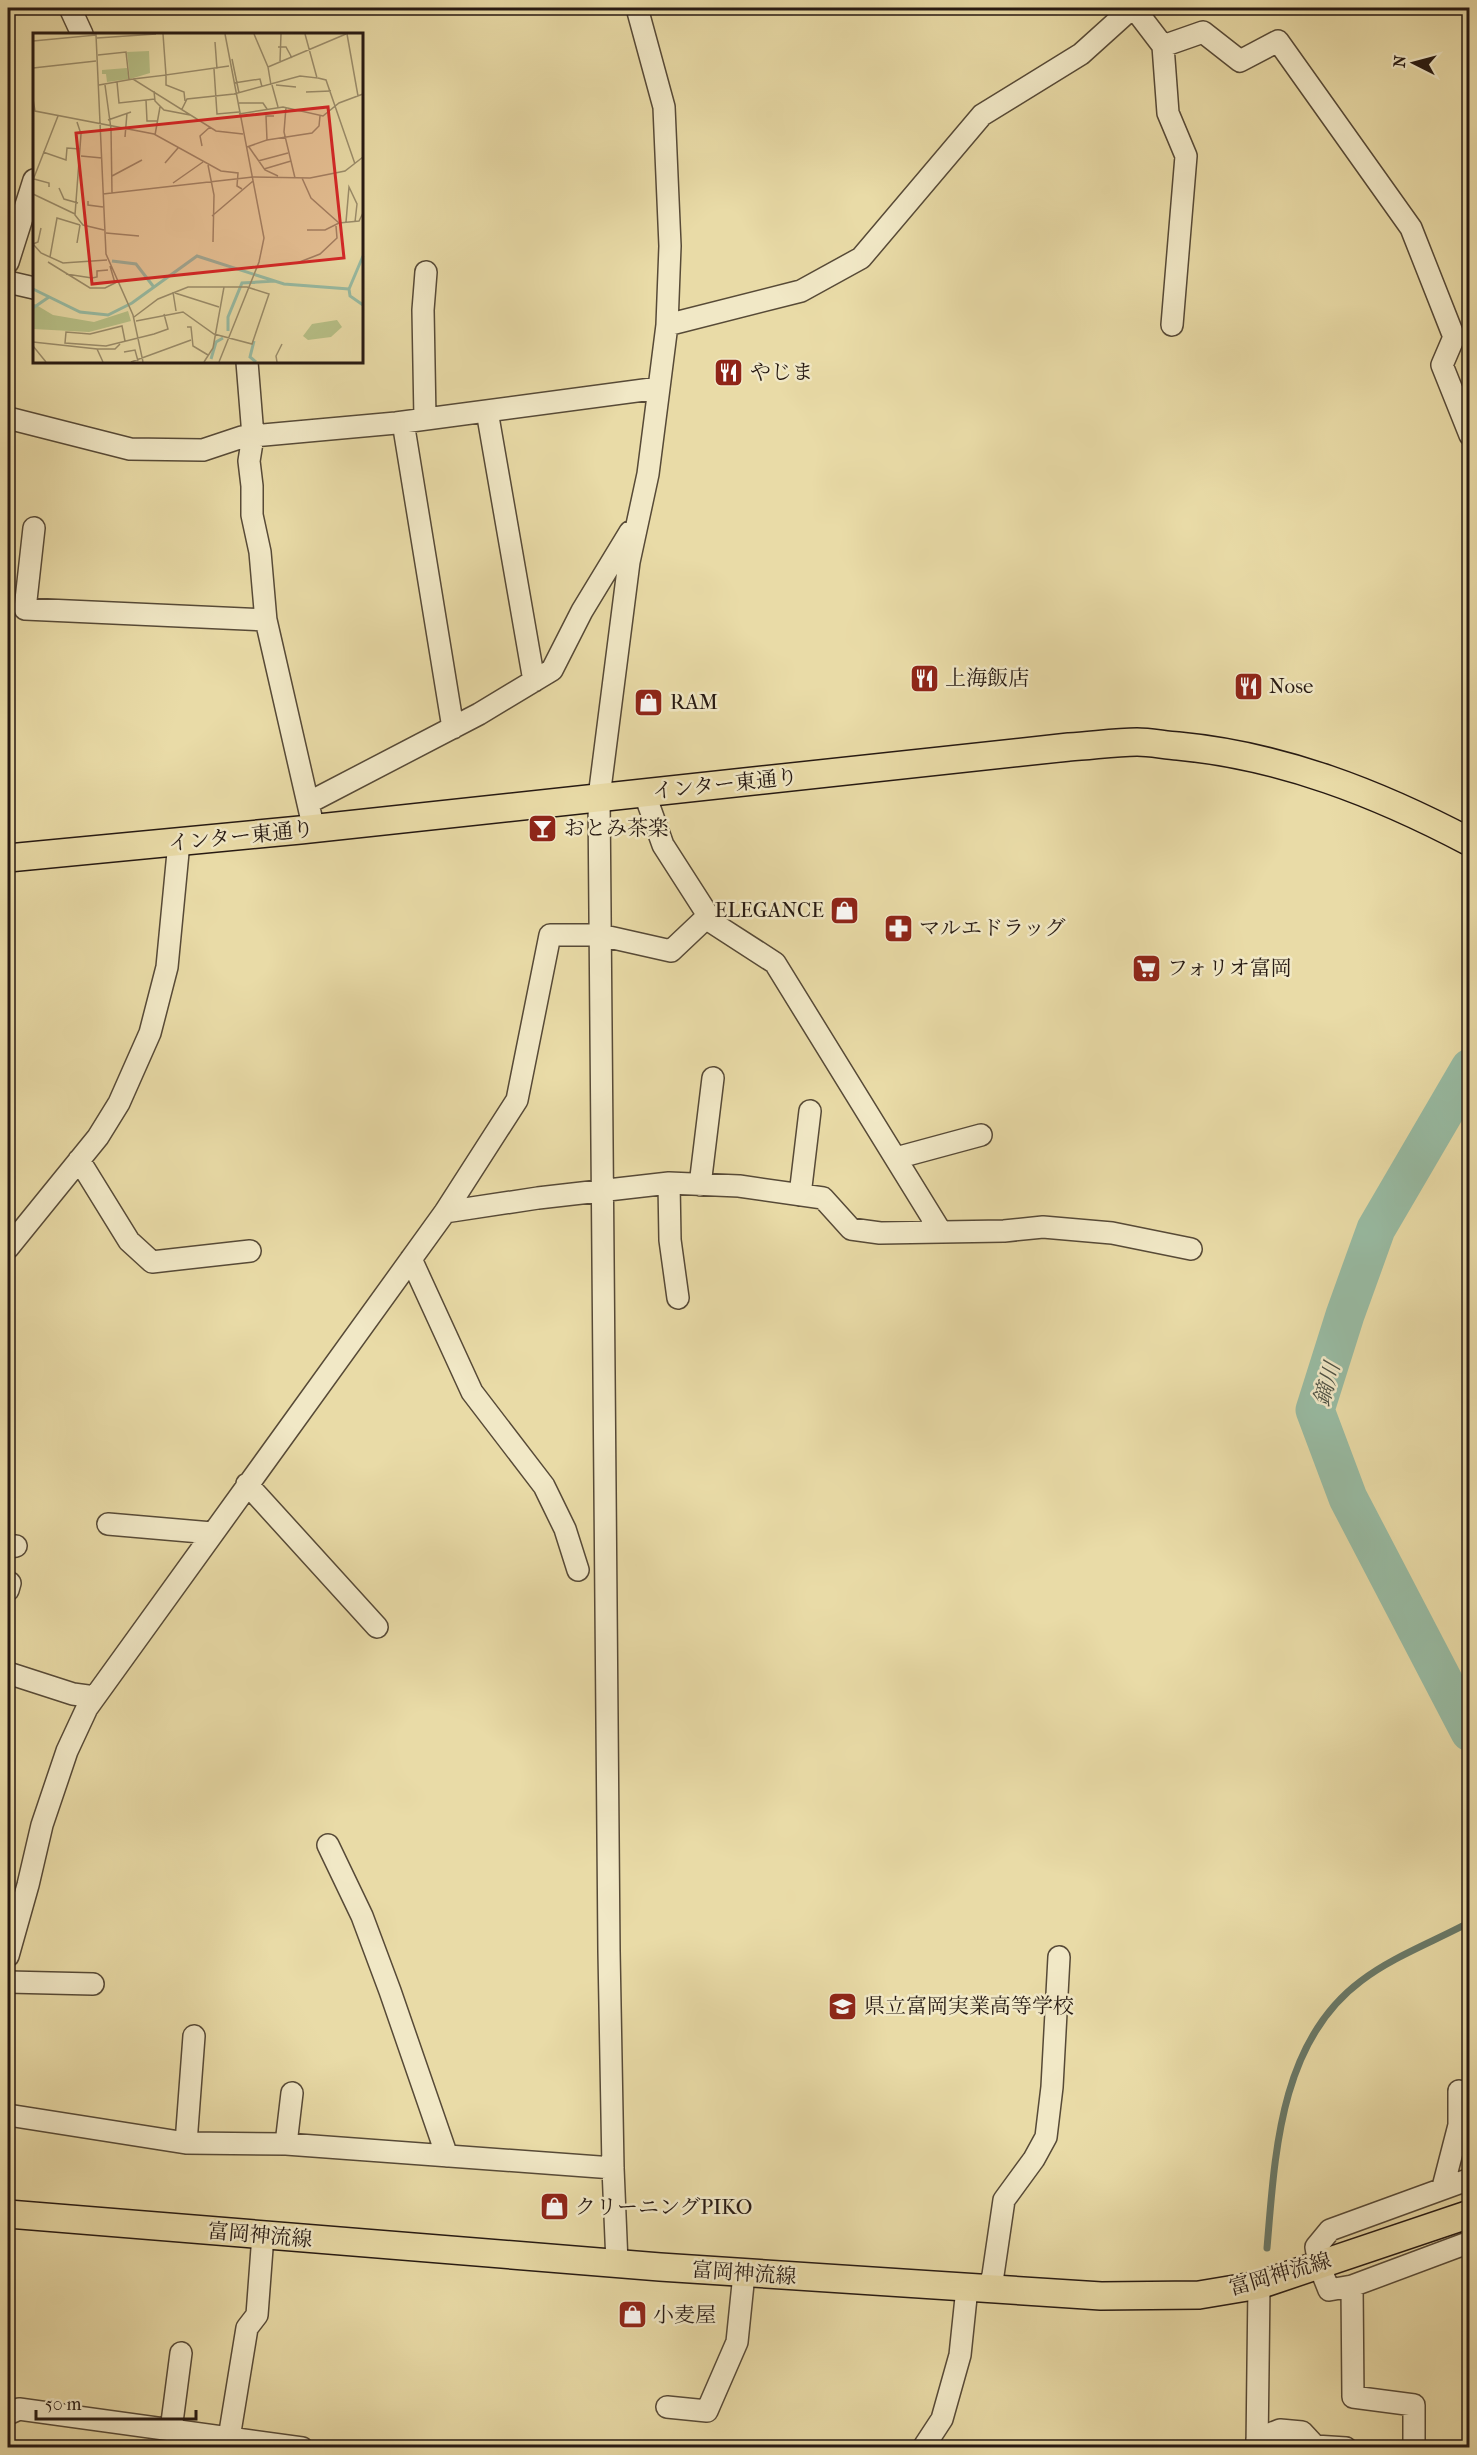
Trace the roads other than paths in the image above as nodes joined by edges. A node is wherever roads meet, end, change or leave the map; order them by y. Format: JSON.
{"nodes":[{"id":1,"x":70,"y":8,"type":"edge"},
{"id":2,"x":638,"y":8,"type":"edge"},
{"id":3,"x":1133,"y":8,"type":"edge"},
{"id":4,"x":82,"y":33,"type":"edge"},
{"id":5,"x":1163,"y":46,"type":"junction"},
{"id":6,"x":33,"y":183,"type":"edge"},
{"id":7,"x":8,"y":262,"type":"edge"},
{"id":8,"x":426,"y":272,"type":"dead end"},
{"id":9,"x":8,"y":282,"type":"edge"},
{"id":10,"x":33,"y":288,"type":"edge"},
{"id":11,"x":667,"y":325,"type":"junction"},
{"id":12,"x":1172,"y":325,"type":"dead end"},
{"id":13,"x":247,"y":363,"type":"edge"},
{"id":14,"x":659,"y":388,"type":"junction"},
{"id":15,"x":487,"y":411,"type":"junction"},
{"id":16,"x":8,"y":418,"type":"edge"},
{"id":17,"x":425,"y":419,"type":"junction"},
{"id":18,"x":403,"y":422,"type":"junction"},
{"id":19,"x":1470,"y":435,"type":"edge"},
{"id":20,"x":253,"y":436,"type":"junction"},
{"id":21,"x":639,"y":518,"type":"junction"},
{"id":22,"x":34,"y":528,"type":"dead end"},
{"id":23,"x":266,"y":621,"type":"junction"},
{"id":24,"x":534,"y":681,"type":"junction"},
{"id":25,"x":453,"y":728,"type":"junction"},
{"id":26,"x":644,"y":792,"type":"junction"},
{"id":27,"x":599,"y":797,"type":"junction"},
{"id":28,"x":308,"y":803,"type":"junction"},
{"id":29,"x":300,"y":830,"type":"junction"},
{"id":30,"x":179,"y":842,"type":"junction"},
{"id":31,"x":1470,"y":842,"type":"edge"},
{"id":32,"x":8,"y":858,"type":"edge"},
{"id":33,"x":708,"y":916,"type":"junction"},
{"id":34,"x":600,"y":935,"type":"junction"},
{"id":35,"x":713,"y":1077,"type":"dead end"},
{"id":36,"x":810,"y":1111,"type":"dead end"},
{"id":37,"x":981,"y":1135,"type":"dead end"},
{"id":38,"x":896,"y":1158,"type":"junction"},
{"id":39,"x":80,"y":1160,"type":"junction"},
{"id":40,"x":669,"y":1183,"type":"junction"},
{"id":41,"x":700,"y":1185,"type":"junction"},
{"id":42,"x":603,"y":1189,"type":"junction"},
{"id":43,"x":800,"y":1195,"type":"junction"},
{"id":44,"x":445,"y":1212,"type":"junction"},
{"id":45,"x":941,"y":1232,"type":"junction"},
{"id":46,"x":8,"y":1248,"type":"edge"},
{"id":47,"x":1191,"y":1250,"type":"dead end"},
{"id":48,"x":250,"y":1251,"type":"dead end"},
{"id":49,"x":411,"y":1259,"type":"junction"},
{"id":50,"x":678,"y":1298,"type":"dead end"},
{"id":51,"x":247,"y":1484,"type":"junction"},
{"id":52,"x":108,"y":1524,"type":"dead end"},
{"id":53,"x":212,"y":1533,"type":"junction"},
{"id":54,"x":578,"y":1570,"type":"dead end"},
{"id":55,"x":377,"y":1627,"type":"dead end"},
{"id":56,"x":8,"y":1673,"type":"edge"},
{"id":57,"x":95,"y":1697,"type":"junction"},
{"id":58,"x":328,"y":1845,"type":"dead end"},
{"id":59,"x":8,"y":1956,"type":"edge"},
{"id":60,"x":1059,"y":1958,"type":"dead end"},
{"id":61,"x":8,"y":1982,"type":"edge"},
{"id":62,"x":93,"y":1984,"type":"dead end"},
{"id":63,"x":194,"y":2036,"type":"dead end"},
{"id":64,"x":1459,"y":2091,"type":"dead end"},
{"id":65,"x":292,"y":2093,"type":"dead end"},
{"id":66,"x":8,"y":2115,"type":"edge"},
{"id":67,"x":186,"y":2143,"type":"junction"},
{"id":68,"x":286,"y":2144,"type":"junction"},
{"id":69,"x":447,"y":2156,"type":"junction"},
{"id":70,"x":613,"y":2168,"type":"junction"},
{"id":71,"x":1470,"y":2179,"type":"edge"},
{"id":72,"x":1443,"y":2187,"type":"junction"},
{"id":73,"x":8,"y":2214,"type":"edge"},
{"id":74,"x":1466,"y":2215,"type":"edge"},
{"id":75,"x":263,"y":2235,"type":"junction"},
{"id":76,"x":1470,"y":2242,"type":"edge"},
{"id":77,"x":617,"y":2263,"type":"junction"},
{"id":78,"x":1319,"y":2265,"type":"junction"},
{"id":79,"x":744,"y":2274,"type":"junction"},
{"id":80,"x":1259,"y":2285,"type":"junction"},
{"id":81,"x":1352,"y":2286,"type":"junction"},
{"id":82,"x":978,"y":2288,"type":"junction"},
{"id":83,"x":182,"y":2353,"type":"dead end"},
{"id":84,"x":667,"y":2407,"type":"dead end"},
{"id":85,"x":8,"y":2414,"type":"edge"},
{"id":86,"x":162,"y":2435,"type":"edge"},
{"id":87,"x":229,"y":2438,"type":"junction"},
{"id":88,"x":1257,"y":2444,"type":"edge"},
{"id":89,"x":302,"y":2448,"type":"edge"},
{"id":90,"x":923,"y":2448,"type":"edge"},
{"id":91,"x":1346,"y":2448,"type":"edge"},
{"id":92,"x":1414,"y":2448,"type":"edge"}],
"edges":[{"from":1,"to":4,"type":"street"},
{"from":2,"to":11,"type":"street"},
{"from":3,"to":5,"type":"street"},
{"from":3,"to":11,"type":"street"},
{"from":5,"to":12,"type":"street"},
{"from":5,"to":19,"type":"street"},
{"from":6,"to":7,"type":"street"},
{"from":8,"to":17,"type":"street"},
{"from":9,"to":10,"type":"street"},
{"from":11,"to":14,"type":"street"},
{"from":13,"to":20,"type":"street"},
{"from":14,"to":15,"type":"street"},
{"from":14,"to":21,"type":"street"},
{"from":15,"to":17,"type":"street"},
{"from":15,"to":24,"type":"street"},
{"from":16,"to":20,"type":"street"},
{"from":17,"to":18,"type":"street"},
{"from":18,"to":20,"type":"street"},
{"from":18,"to":25,"type":"street"},
{"from":20,"to":23,"type":"street"},
{"from":21,"to":24,"type":"street"},
{"from":21,"to":27,"type":"street"},
{"from":22,"to":23,"type":"street"},
{"from":23,"to":28,"type":"street"},
{"from":24,"to":25,"type":"street"},
{"from":25,"to":28,"type":"street"},
{"from":26,"to":27,"type":"main road","name":"インター東通り"},
{"from":26,"to":31,"type":"main road","name":"インター東通り"},
{"from":26,"to":33,"type":"street"},
{"from":27,"to":29,"type":"main road","name":"インター東通り"},
{"from":27,"to":34,"type":"street"},
{"from":28,"to":29,"type":"street"},
{"from":29,"to":30,"type":"main road","name":"インター東通り"},
{"from":30,"to":32,"type":"main road","name":"インター東通り"},
{"from":30,"to":39,"type":"street"},
{"from":33,"to":34,"type":"street"},
{"from":33,"to":38,"type":"street"},
{"from":34,"to":42,"type":"street"},
{"from":34,"to":44,"type":"street"},
{"from":35,"to":41,"type":"street"},
{"from":36,"to":43,"type":"street"},
{"from":37,"to":38,"type":"street"},
{"from":38,"to":45,"type":"street"},
{"from":39,"to":46,"type":"street"},
{"from":39,"to":48,"type":"street"},
{"from":40,"to":41,"type":"street"},
{"from":40,"to":42,"type":"street"},
{"from":40,"to":50,"type":"street"},
{"from":41,"to":43,"type":"street"},
{"from":42,"to":44,"type":"street"},
{"from":42,"to":70,"type":"street"},
{"from":43,"to":45,"type":"street"},
{"from":44,"to":49,"type":"street"},
{"from":45,"to":47,"type":"street"},
{"from":49,"to":51,"type":"street"},
{"from":49,"to":54,"type":"street"},
{"from":51,"to":53,"type":"street"},
{"from":51,"to":55,"type":"street"},
{"from":52,"to":53,"type":"street"},
{"from":53,"to":57,"type":"street"},
{"from":56,"to":57,"type":"street"},
{"from":57,"to":59,"type":"street"},
{"from":58,"to":69,"type":"street"},
{"from":60,"to":82,"type":"street"},
{"from":61,"to":62,"type":"street"},
{"from":63,"to":67,"type":"street"},
{"from":64,"to":72,"type":"street"},
{"from":65,"to":68,"type":"street"},
{"from":66,"to":67,"type":"street"},
{"from":67,"to":68,"type":"street"},
{"from":68,"to":69,"type":"street"},
{"from":69,"to":70,"type":"street"},
{"from":70,"to":77,"type":"street"},
{"from":71,"to":72,"type":"street"},
{"from":72,"to":78,"type":"street"},
{"from":73,"to":75,"type":"main road","name":"富岡神流線"},
{"from":74,"to":78,"type":"main road","name":"富岡神流線"},
{"from":75,"to":77,"type":"main road","name":"富岡神流線"},
{"from":75,"to":87,"type":"street"},
{"from":76,"to":81,"type":"street"},
{"from":77,"to":79,"type":"main road","name":"富岡神流線"},
{"from":78,"to":80,"type":"main road","name":"富岡神流線"},
{"from":78,"to":81,"type":"street"},
{"from":79,"to":82,"type":"main road","name":"富岡神流線"},
{"from":79,"to":84,"type":"street"},
{"from":80,"to":82,"type":"main road","name":"富岡神流線"},
{"from":80,"to":88,"type":"street"},
{"from":81,"to":92,"type":"street"},
{"from":82,"to":90,"type":"street"},
{"from":83,"to":86,"type":"street"},
{"from":85,"to":86,"type":"street"},
{"from":86,"to":87,"type":"street"},
{"from":87,"to":89,"type":"street"},
{"from":88,"to":91,"type":"street"}]}
